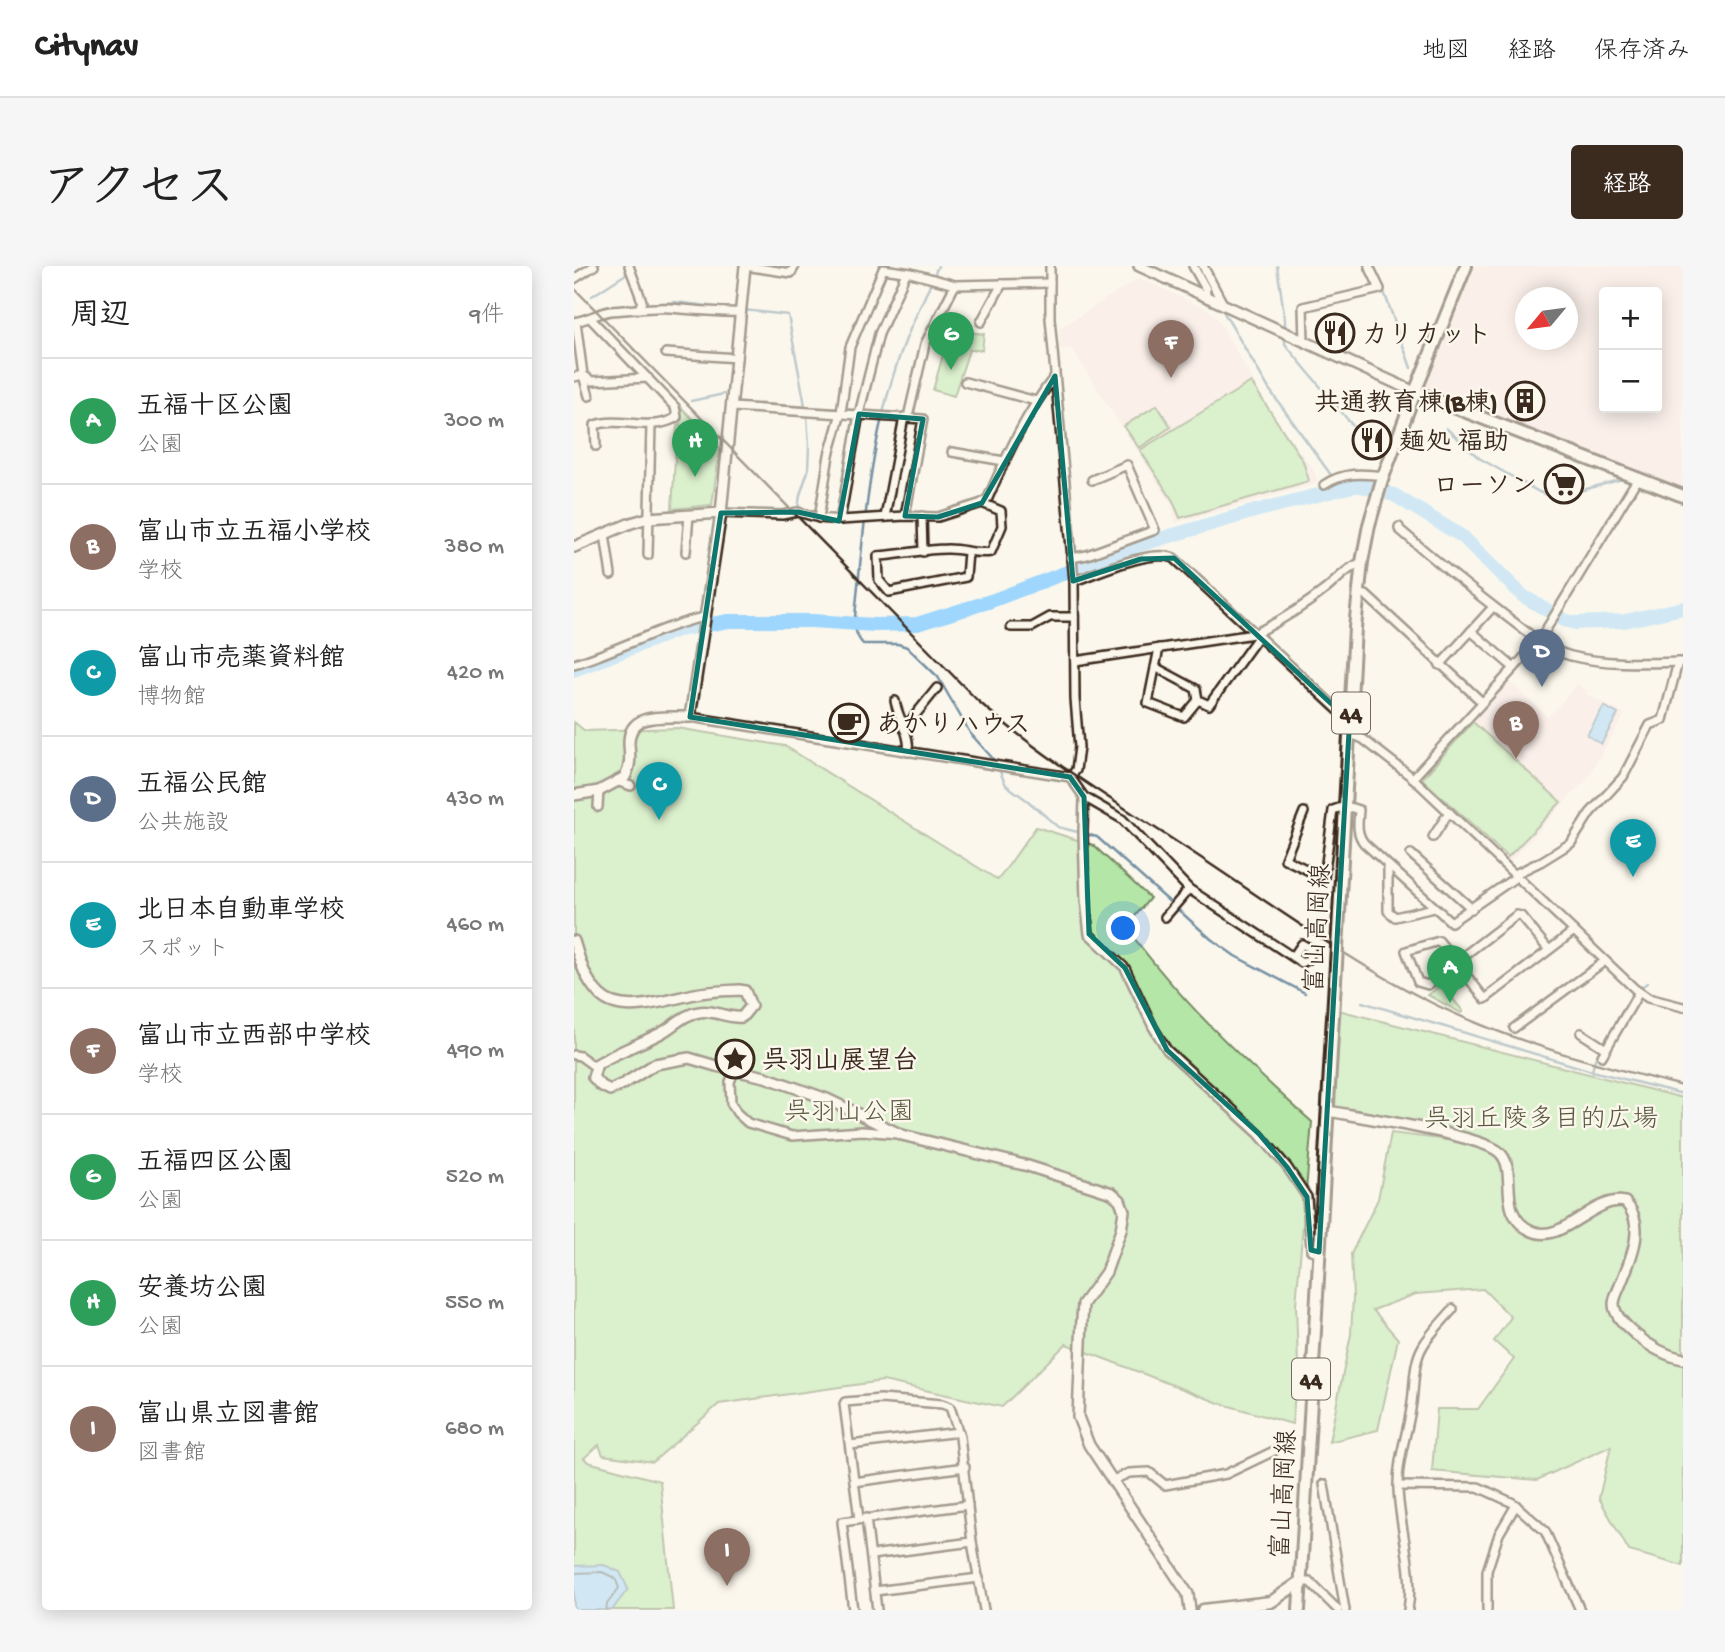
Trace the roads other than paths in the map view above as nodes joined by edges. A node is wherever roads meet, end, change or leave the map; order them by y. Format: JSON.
{"nodes":[{"id":1,"x":594,"y":266,"type":"edge"},
{"id":2,"x":629,"y":266,"type":"edge"},
{"id":3,"x":745,"y":266,"type":"edge"},
{"id":4,"x":796,"y":266,"type":"edge"},
{"id":5,"x":1050,"y":266,"type":"edge"},
{"id":6,"x":1139,"y":266,"type":"edge"},
{"id":7,"x":1193,"y":266,"type":"edge"},
{"id":8,"x":1203,"y":266,"type":"edge"},
{"id":9,"x":1369,"y":266,"type":"edge"},
{"id":10,"x":1466,"y":266,"type":"edge"},
{"id":11,"x":906,"y":273,"type":"junction"},
{"id":12,"x":574,"y":279,"type":"edge"},
{"id":13,"x":1050,"y":283,"type":"junction"},
{"id":14,"x":1002,"y":284,"type":"junction"},
{"id":15,"x":955,"y":285,"type":"junction"},
{"id":16,"x":1208,"y":297,"type":"junction"},
{"id":17,"x":1223,"y":304,"type":"junction"},
{"id":18,"x":639,"y":309,"type":"junction"},
{"id":19,"x":741,"y":312,"type":"junction"},
{"id":20,"x":591,"y":319,"type":"junction"},
{"id":21,"x":575,"y":322,"type":"edge"},
{"id":22,"x":981,"y":322,"type":"dead end"},
{"id":23,"x":1304,"y":341,"type":"junction"},
{"id":24,"x":666,"y":353,"type":"dead end"},
{"id":25,"x":737,"y":358,"type":"junction"},
{"id":26,"x":583,"y":375,"type":"junction"},
{"id":27,"x":1055,"y":376,"type":"junction"},
{"id":28,"x":574,"y":377,"type":"edge"},
{"id":29,"x":648,"y":378,"type":"junction"},
{"id":30,"x":965,"y":382,"type":"dead end"},
{"id":31,"x":1415,"y":392,"type":"junction"},
{"id":32,"x":589,"y":396,"type":"dead end"},
{"id":33,"x":1035,"y":401,"type":"junction"},
{"id":34,"x":732,"y":407,"type":"junction"},
{"id":35,"x":841,"y":414,"type":"junction"},
{"id":36,"x":859,"y":414,"type":"junction"},
{"id":37,"x":906,"y":417,"type":"junction"},
{"id":38,"x":651,"y":424,"type":"junction"},
{"id":39,"x":596,"y":446,"type":"dead end"},
{"id":40,"x":952,"y":452,"type":"dead end"},
{"id":41,"x":1004,"y":461,"type":"junction"},
{"id":42,"x":1383,"y":478,"type":"junction"},
{"id":43,"x":1638,"y":478,"type":"junction"},
{"id":44,"x":1092,"y":480,"type":"dead end"},
{"id":45,"x":1324,"y":485,"type":"dead end"},
{"id":46,"x":1683,"y":496,"type":"edge"},
{"id":47,"x":982,"y":503,"type":"junction"},
{"id":48,"x":721,"y":513,"type":"junction"},
{"id":49,"x":689,"y":515,"type":"junction"},
{"id":50,"x":905,"y":516,"type":"junction"},
{"id":51,"x":922,"y":516,"type":"junction"},
{"id":52,"x":885,"y":517,"type":"junction"},
{"id":53,"x":648,"y":518,"type":"junction"},
{"id":54,"x":819,"y":518,"type":"junction"},
{"id":55,"x":840,"y":520,"type":"junction"},
{"id":56,"x":1399,"y":527,"type":"dead end"},
{"id":57,"x":605,"y":534,"type":"junction"},
{"id":58,"x":574,"y":547,"type":"edge"},
{"id":59,"x":686,"y":552,"type":"dead end"},
{"id":60,"x":923,"y":552,"type":"junction"},
{"id":61,"x":968,"y":552,"type":"junction"},
{"id":62,"x":648,"y":555,"type":"dead end"},
{"id":63,"x":1072,"y":560,"type":"junction"},
{"id":64,"x":1362,"y":562,"type":"junction"},
{"id":65,"x":611,"y":575,"type":"dead end"},
{"id":66,"x":1073,"y":578,"type":"junction"},
{"id":67,"x":1359,"y":593,"type":"junction"},
{"id":68,"x":1493,"y":607,"type":"junction"},
{"id":69,"x":704,"y":617,"type":"junction"},
{"id":70,"x":1074,"y":617,"type":"junction"},
{"id":71,"x":1011,"y":627,"type":"dead end"},
{"id":72,"x":1471,"y":631,"type":"junction"},
{"id":73,"x":1256,"y":635,"type":"junction"},
{"id":74,"x":1539,"y":641,"type":"junction"},
{"id":75,"x":1159,"y":648,"type":"junction"},
{"id":76,"x":1075,"y":661,"type":"junction"},
{"id":77,"x":1680,"y":662,"type":"edge"},
{"id":78,"x":574,"y":664,"type":"edge"},
{"id":79,"x":1440,"y":665,"type":"junction"},
{"id":80,"x":1155,"y":667,"type":"junction"},
{"id":81,"x":1514,"y":668,"type":"junction"},
{"id":82,"x":937,"y":688,"type":"dead end"},
{"id":83,"x":1198,"y":700,"type":"junction"},
{"id":84,"x":895,"y":701,"type":"dead end"},
{"id":85,"x":1482,"y":702,"type":"junction"},
{"id":86,"x":1350,"y":715,"type":"junction"},
{"id":87,"x":690,"y":717,"type":"junction"},
{"id":88,"x":904,"y":729,"type":"junction"},
{"id":89,"x":1349,"y":733,"type":"junction"},
{"id":90,"x":908,"y":752,"type":"junction"},
{"id":91,"x":1070,"y":778,"type":"junction"},
{"id":92,"x":1413,"y":778,"type":"junction"},
{"id":93,"x":619,"y":782,"type":"junction"},
{"id":94,"x":631,"y":786,"type":"dead end"},
{"id":95,"x":599,"y":791,"type":"junction"},
{"id":96,"x":574,"y":795,"type":"edge"},
{"id":97,"x":1084,"y":797,"type":"junction"},
{"id":98,"x":1345,"y":806,"type":"junction"},
{"id":99,"x":598,"y":807,"type":"dead end"},
{"id":100,"x":1304,"y":812,"type":"dead end"},
{"id":101,"x":1449,"y":812,"type":"junction"},
{"id":102,"x":1433,"y":837,"type":"dead end"},
{"id":103,"x":1411,"y":854,"type":"dead end"},
{"id":104,"x":1388,"y":867,"type":"junction"},
{"id":105,"x":1515,"y":876,"type":"junction"},
{"id":106,"x":1189,"y":889,"type":"junction"},
{"id":107,"x":1434,"y":908,"type":"junction"},
{"id":108,"x":1472,"y":909,"type":"junction"},
{"id":109,"x":1165,"y":917,"type":"dead end"},
{"id":110,"x":1574,"y":931,"type":"junction"},
{"id":111,"x":574,"y":942,"type":"edge"},
{"id":112,"x":1549,"y":950,"type":"junction"},
{"id":113,"x":1293,"y":957,"type":"dead end"},
{"id":114,"x":1605,"y":961,"type":"junction"},
{"id":115,"x":1456,"y":962,"type":"junction"},
{"id":116,"x":1639,"y":992,"type":"junction"},
{"id":117,"x":1683,"y":1007,"type":"edge"},
{"id":118,"x":1514,"y":1028,"type":"dead end"},
{"id":119,"x":1581,"y":1033,"type":"dead end"},
{"id":120,"x":1604,"y":1047,"type":"junction"},
{"id":121,"x":574,"y":1055,"type":"edge"},
{"id":122,"x":1602,"y":1056,"type":"dead end"},
{"id":123,"x":595,"y":1067,"type":"junction"},
{"id":124,"x":735,"y":1069,"type":"junction"},
{"id":125,"x":1328,"y":1111,"type":"junction"},
{"id":126,"x":902,"y":1135,"type":"junction"},
{"id":127,"x":1319,"y":1252,"type":"junction"},
{"id":128,"x":1454,"y":1309,"type":"dead end"},
{"id":129,"x":1683,"y":1359,"type":"edge"},
{"id":130,"x":959,"y":1432,"type":"junction"},
{"id":131,"x":850,"y":1445,"type":"junction"},
{"id":132,"x":1274,"y":1451,"type":"dead end"},
{"id":133,"x":965,"y":1468,"type":"junction"},
{"id":134,"x":1113,"y":1480,"type":"junction"},
{"id":135,"x":855,"y":1482,"type":"junction"},
{"id":136,"x":1324,"y":1484,"type":"dead end"},
{"id":137,"x":1398,"y":1486,"type":"junction"},
{"id":138,"x":968,"y":1505,"type":"junction"},
{"id":139,"x":1516,"y":1505,"type":"junction"},
{"id":140,"x":862,"y":1518,"type":"junction"},
{"id":141,"x":972,"y":1542,"type":"junction"},
{"id":142,"x":871,"y":1555,"type":"junction"},
{"id":143,"x":979,"y":1578,"type":"junction"},
{"id":144,"x":1300,"y":1582,"type":"junction"},
{"id":145,"x":875,"y":1591,"type":"junction"},
{"id":146,"x":1273,"y":1606,"type":"edge"},
{"id":147,"x":853,"y":1610,"type":"edge"},
{"id":148,"x":877,"y":1610,"type":"edge"},
{"id":149,"x":984,"y":1610,"type":"edge"},
{"id":150,"x":1190,"y":1610,"type":"edge"},
{"id":151,"x":1203,"y":1610,"type":"edge"},
{"id":152,"x":1299,"y":1610,"type":"edge"},
{"id":153,"x":1338,"y":1610,"type":"edge"},
{"id":154,"x":1345,"y":1610,"type":"edge"},
{"id":155,"x":1408,"y":1610,"type":"edge"},
{"id":156,"x":1486,"y":1610,"type":"edge"},
{"id":157,"x":1580,"y":1610,"type":"edge"}],
"edges":[{"from":1,"to":12,"type":"street"},
{"from":2,"to":18,"type":"street"},
{"from":3,"to":4,"type":"street"},
{"from":3,"to":19,"type":"street"},
{"from":5,"to":13,"type":"street"},
{"from":6,"to":16,"type":"street"},
{"from":7,"to":16,"type":"street"},
{"from":8,"to":17,"type":"street"},
{"from":9,"to":23,"type":"street"},
{"from":10,"to":31,"type":"main road","name":"富山高岡線","number":"44"},
{"from":11,"to":15,"type":"street"},
{"from":11,"to":35,"type":"street"},
{"from":11,"to":36,"type":"street"},
{"from":13,"to":14,"type":"street"},
{"from":13,"to":27,"type":"street"},
{"from":14,"to":15,"type":"street"},
{"from":14,"to":22,"type":"street"},
{"from":15,"to":37,"type":"street"},
{"from":16,"to":17,"type":"street"},
{"from":17,"to":23,"type":"street"},
{"from":18,"to":19,"type":"street"},
{"from":18,"to":20,"type":"street"},
{"from":19,"to":25,"type":"street"},
{"from":20,"to":21,"type":"street"},
{"from":20,"to":29,"type":"street"},
{"from":21,"to":26,"type":"street"},
{"from":23,"to":31,"type":"street"},
{"from":24,"to":25,"type":"street"},
{"from":25,"to":34,"type":"street"},
{"from":26,"to":28,"type":"street"},
{"from":26,"to":29,"type":"street"},
{"from":26,"to":32,"type":"street"},
{"from":27,"to":33,"type":"street"},
{"from":27,"to":63,"type":"street"},
{"from":29,"to":38,"type":"street"},
{"from":30,"to":33,"type":"street"},
{"from":31,"to":42,"type":"main road","name":"富山高岡線","number":"44"},
{"from":31,"to":43,"type":"main road"},
{"from":33,"to":41,"type":"street"},
{"from":34,"to":35,"type":"street"},
{"from":34,"to":48,"type":"street"},
{"from":35,"to":36,"type":"street"},
{"from":35,"to":54,"type":"street"},
{"from":36,"to":37,"type":"street"},
{"from":36,"to":55,"type":"street"},
{"from":37,"to":50,"type":"street"},
{"from":37,"to":52,"type":"street"},
{"from":38,"to":39,"type":"street"},
{"from":38,"to":53,"type":"street"},
{"from":40,"to":41,"type":"street"},
{"from":41,"to":47,"type":"street"},
{"from":42,"to":45,"type":"street"},
{"from":42,"to":64,"type":"main road","name":"富山高岡線","number":"44"},
{"from":43,"to":46,"type":"main road"},
{"from":43,"to":74,"type":"street"},
{"from":44,"to":63,"type":"street"},
{"from":47,"to":51,"type":"street"},
{"from":47,"to":61,"type":"street"},
{"from":48,"to":49,"type":"street"},
{"from":48,"to":54,"type":"street"},
{"from":48,"to":69,"type":"street"},
{"from":49,"to":53,"type":"street"},
{"from":49,"to":59,"type":"street"},
{"from":50,"to":51,"type":"street"},
{"from":50,"to":52,"type":"street"},
{"from":51,"to":60,"type":"street"},
{"from":52,"to":55,"type":"street"},
{"from":53,"to":57,"type":"street"},
{"from":53,"to":62,"type":"street"},
{"from":54,"to":55,"type":"street"},
{"from":56,"to":68,"type":"street"},
{"from":57,"to":58,"type":"street"},
{"from":57,"to":65,"type":"street"},
{"from":60,"to":61,"type":"street"},
{"from":60,"to":61,"type":"street"},
{"from":63,"to":66,"type":"street"},
{"from":64,"to":67,"type":"main road","name":"富山高岡線","number":"44"},
{"from":64,"to":73,"type":"street"},
{"from":66,"to":70,"type":"street"},
{"from":66,"to":73,"type":"street"},
{"from":67,"to":79,"type":"street"},
{"from":67,"to":86,"type":"main road","name":"富山高岡線","number":"44"},
{"from":68,"to":72,"type":"street"},
{"from":68,"to":74,"type":"street"},
{"from":69,"to":78,"type":"street"},
{"from":69,"to":87,"type":"street"},
{"from":70,"to":71,"type":"street"},
{"from":70,"to":76,"type":"street"},
{"from":72,"to":79,"type":"street"},
{"from":72,"to":81,"type":"street"},
{"from":73,"to":75,"type":"street"},
{"from":73,"to":83,"type":"street"},
{"from":73,"to":86,"type":"street"},
{"from":74,"to":77,"type":"street"},
{"from":74,"to":81,"type":"street"},
{"from":75,"to":76,"type":"street"},
{"from":75,"to":80,"type":"street"},
{"from":76,"to":91,"type":"street"},
{"from":77,"to":105,"type":"street"},
{"from":79,"to":85,"type":"street"},
{"from":80,"to":83,"type":"street"},
{"from":80,"to":83,"type":"street"},
{"from":81,"to":85,"type":"street"},
{"from":82,"to":88,"type":"street"},
{"from":84,"to":88,"type":"street"},
{"from":85,"to":92,"type":"street"},
{"from":86,"to":89,"type":"main road","name":"富山高岡線","number":"44"},
{"from":87,"to":90,"type":"street"},
{"from":87,"to":93,"type":"street"},
{"from":88,"to":90,"type":"street"},
{"from":89,"to":92,"type":"street"},
{"from":89,"to":98,"type":"main road","name":"富山高岡線","number":"44"},
{"from":90,"to":91,"type":"street"},
{"from":91,"to":97,"type":"street"},
{"from":92,"to":101,"type":"street"},
{"from":93,"to":94,"type":"street"},
{"from":93,"to":95,"type":"street"},
{"from":95,"to":96,"type":"street"},
{"from":95,"to":99,"type":"street"},
{"from":97,"to":106,"type":"street"},
{"from":97,"to":127,"type":"street"},
{"from":98,"to":100,"type":"street"},
{"from":98,"to":104,"type":"street"},
{"from":98,"to":125,"type":"main road","name":"富山高岡線","number":"44","bridge":true},
{"from":101,"to":102,"type":"street"},
{"from":101,"to":105,"type":"street"},
{"from":103,"to":108,"type":"street"},
{"from":104,"to":107,"type":"street"},
{"from":104,"to":107,"type":"street"},
{"from":105,"to":108,"type":"street"},
{"from":105,"to":110,"type":"street"},
{"from":106,"to":109,"type":"street"},
{"from":106,"to":113,"type":"street"},
{"from":107,"to":108,"type":"street"},
{"from":110,"to":112,"type":"street"},
{"from":110,"to":114,"type":"street"},
{"from":111,"to":123,"type":"street"},
{"from":112,"to":115,"type":"street"},
{"from":112,"to":115,"type":"street"},
{"from":114,"to":116,"type":"street"},
{"from":114,"to":118,"type":"street"},
{"from":115,"to":115,"type":"street"},
{"from":116,"to":117,"type":"street"},
{"from":116,"to":120,"type":"street"},
{"from":119,"to":120,"type":"street"},
{"from":120,"to":122,"type":"street"},
{"from":121,"to":123,"type":"street"},
{"from":123,"to":124,"type":"street"},
{"from":124,"to":126,"type":"street"},
{"from":124,"to":126,"type":"street"},
{"from":125,"to":127,"type":"main road","name":"富山高岡線","number":"44"},
{"from":125,"to":129,"type":"street"},
{"from":126,"to":134,"type":"street"},
{"from":127,"to":144,"type":"main road","name":"富山高岡線","number":"44"},
{"from":128,"to":137,"type":"street"},
{"from":130,"to":131,"type":"street"},
{"from":130,"to":131,"type":"street"},
{"from":130,"to":133,"type":"street"},
{"from":131,"to":135,"type":"street"},
{"from":132,"to":134,"type":"street"},
{"from":133,"to":135,"type":"street"},
{"from":133,"to":138,"type":"street"},
{"from":134,"to":150,"type":"street"},
{"from":135,"to":140,"type":"street"},
{"from":136,"to":154,"type":"street"},
{"from":137,"to":139,"type":"street"},
{"from":137,"to":155,"type":"street"},
{"from":138,"to":140,"type":"street"},
{"from":138,"to":141,"type":"street"},
{"from":139,"to":156,"type":"street"},
{"from":139,"to":157,"type":"street"},
{"from":140,"to":142,"type":"street"},
{"from":140,"to":147,"type":"street"},
{"from":141,"to":142,"type":"street"},
{"from":141,"to":143,"type":"street"},
{"from":142,"to":145,"type":"street"},
{"from":143,"to":145,"type":"street"},
{"from":143,"to":149,"type":"street"},
{"from":144,"to":146,"type":"main road"},
{"from":144,"to":152,"type":"main road","name":"富山高岡線","number":"44"},
{"from":144,"to":153,"type":"street"},
{"from":145,"to":148,"type":"street"},
{"from":146,"to":151,"type":"main road"}]}
